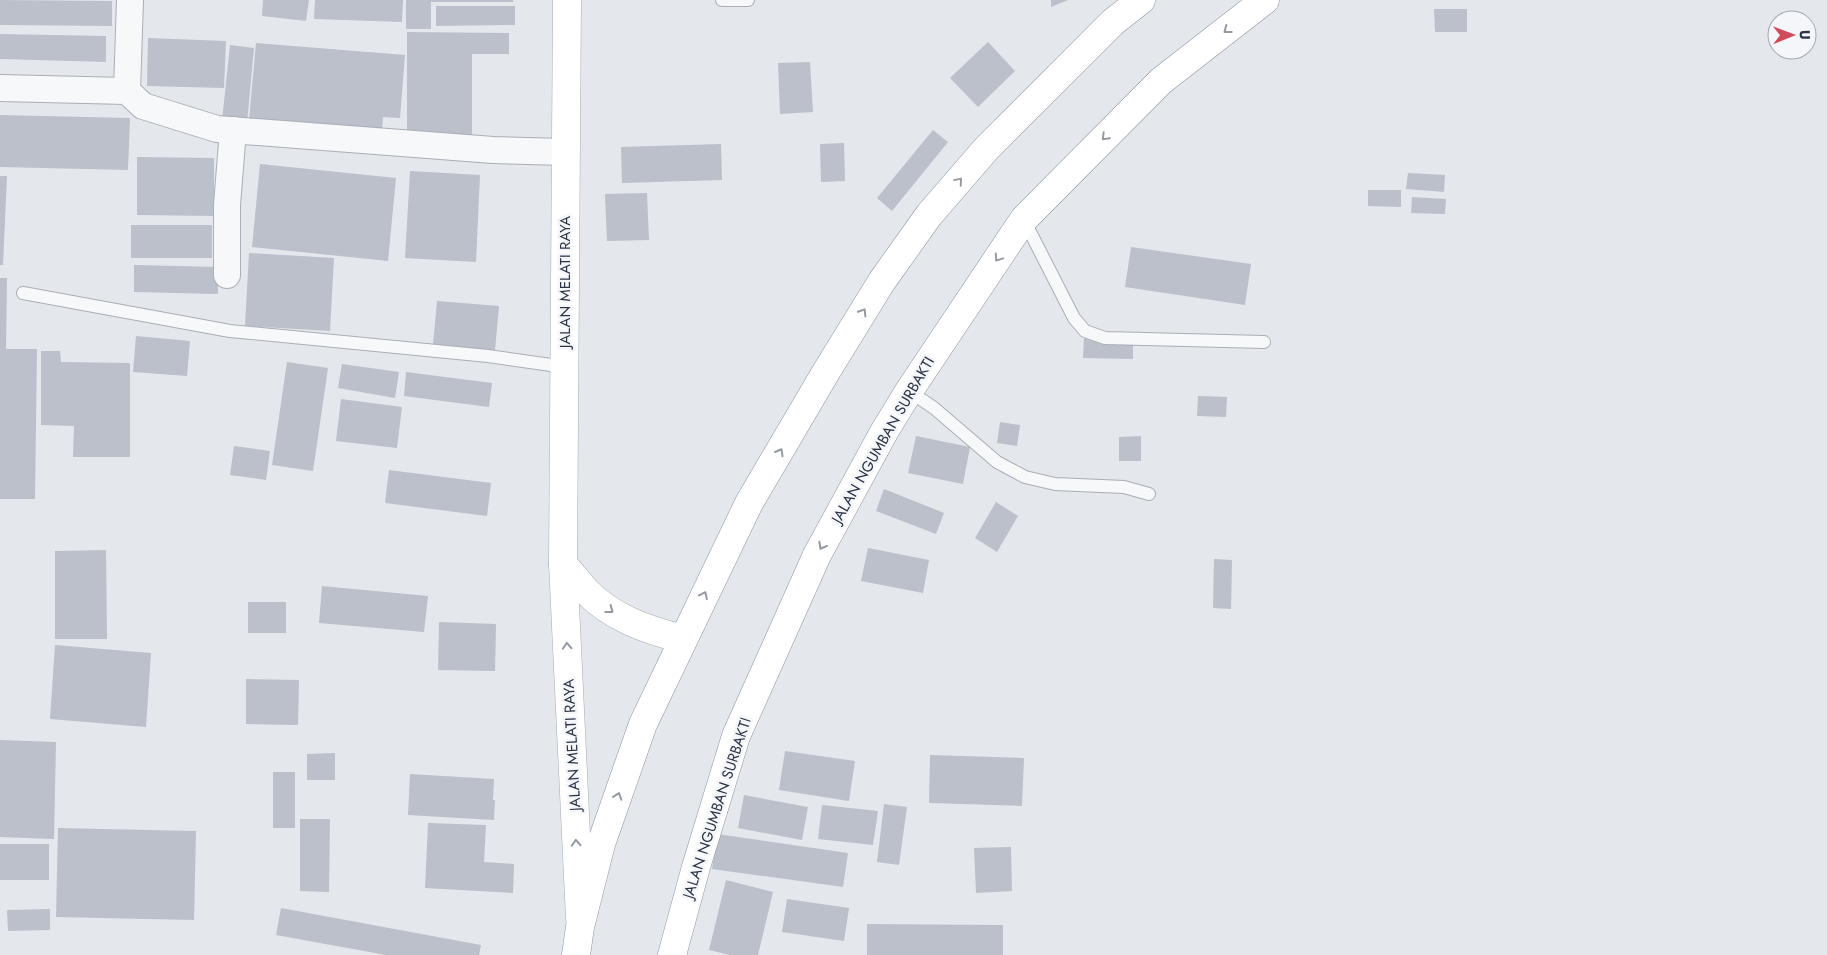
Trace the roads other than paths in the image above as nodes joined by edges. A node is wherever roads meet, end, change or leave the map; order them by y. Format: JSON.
{"nodes":[{"id":1,"x":130,"y":0,"type":"edge"},
{"id":2,"x":567,"y":0,"type":"edge"},
{"id":3,"x":722,"y":0,"type":"edge"},
{"id":4,"x":748,"y":0,"type":"edge"},
{"id":5,"x":1141,"y":0,"type":"edge"},
{"id":6,"x":1265,"y":0,"type":"edge"},
{"id":7,"x":0,"y":88,"type":"edge"},
{"id":8,"x":126,"y":91,"type":"junction"},
{"id":9,"x":233,"y":130,"type":"junction"},
{"id":10,"x":566,"y":152,"type":"junction"},
{"id":11,"x":1024,"y":220,"type":"junction"},
{"id":12,"x":226,"y":275,"type":"dead end"},
{"id":13,"x":24,"y":292,"type":"dead end"},
{"id":14,"x":1264,"y":342,"type":"dead end"},
{"id":15,"x":564,"y":367,"type":"junction"},
{"id":16,"x":909,"y":391,"type":"junction"},
{"id":17,"x":1149,"y":494,"type":"dead end"},
{"id":18,"x":563,"y":564,"type":"junction"},
{"id":19,"x":683,"y":639,"type":"junction"},
{"id":20,"x":580,"y":927,"type":"junction"},
{"id":21,"x":576,"y":955,"type":"edge"},
{"id":22,"x":672,"y":955,"type":"edge"}],
"edges":[{"from":1,"to":8,"type":"street"},
{"from":2,"to":10,"type":"main road","name":"JALAN MELATI RAYA"},
{"from":3,"to":4,"type":"lane"},
{"from":19,"to":5,"type":"main road","one_way":true},
{"from":6,"to":11,"type":"main road","name":"JALAN NGUMBAN SURBAKTI","one_way":true},
{"from":7,"to":8,"type":"street"},
{"from":8,"to":9,"type":"street"},
{"from":9,"to":10,"type":"street"},
{"from":9,"to":12,"type":"street"},
{"from":10,"to":15,"type":"main road","name":"JALAN MELATI RAYA"},
{"from":11,"to":14,"type":"lane"},
{"from":11,"to":16,"type":"main road","name":"JALAN NGUMBAN SURBAKTI","one_way":true},
{"from":13,"to":15,"type":"lane"},
{"from":15,"to":18,"type":"main road","name":"JALAN MELATI RAYA"},
{"from":16,"to":17,"type":"lane"},
{"from":16,"to":22,"type":"main road","name":"JALAN NGUMBAN SURBAKTI","one_way":true},
{"from":18,"to":19,"type":"main road","one_way":true},
{"from":20,"to":18,"type":"main road","name":"JALAN MELATI RAYA","one_way":true},
{"from":20,"to":19,"type":"main road","one_way":true},
{"from":20,"to":21,"type":"main road"}]}
